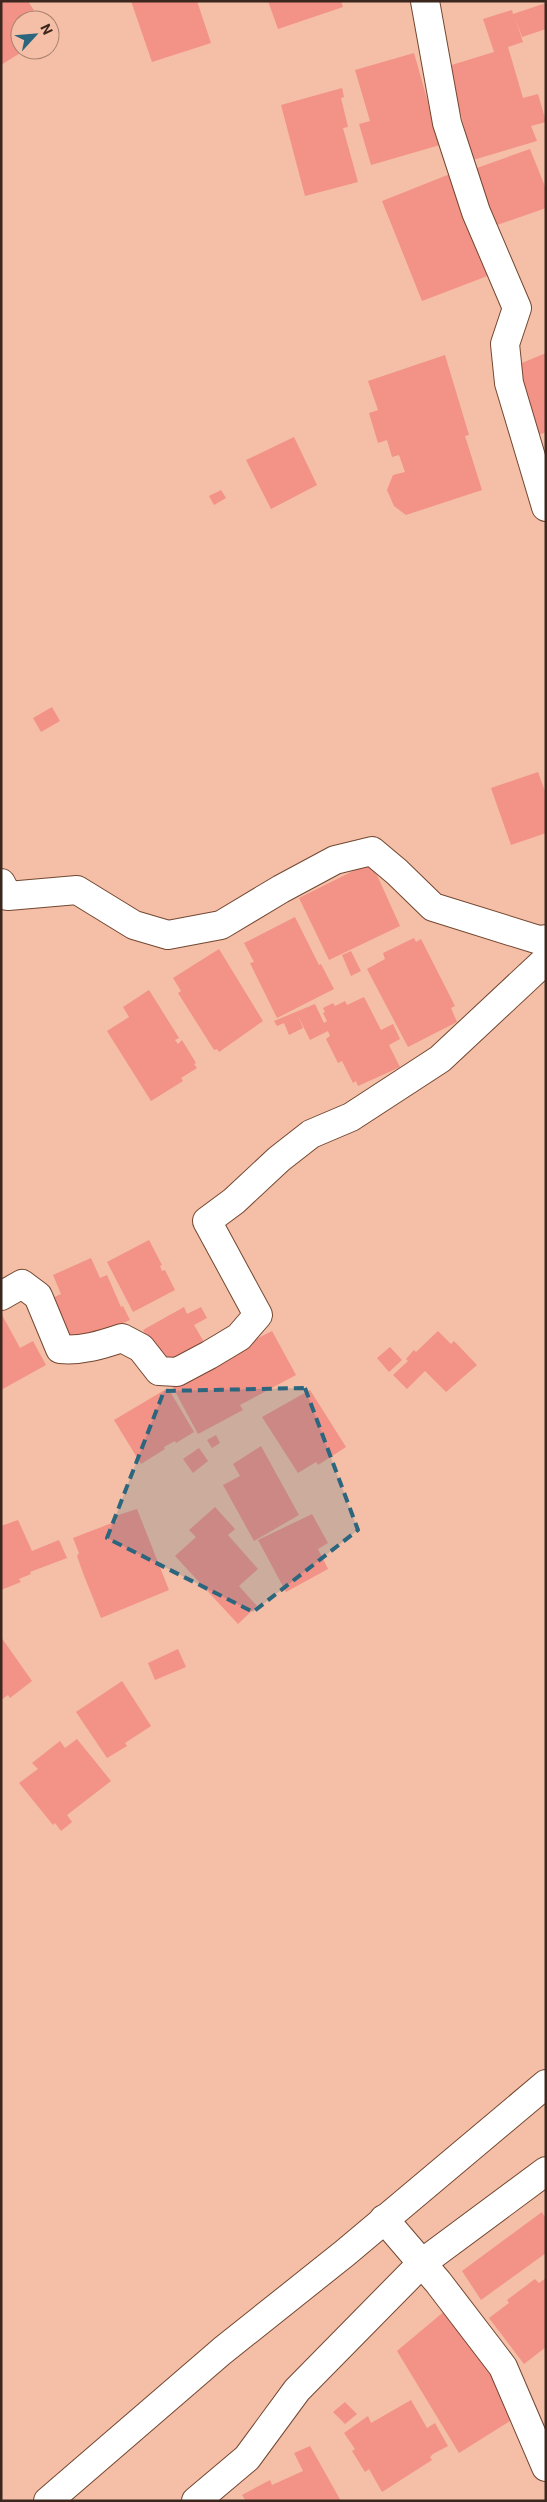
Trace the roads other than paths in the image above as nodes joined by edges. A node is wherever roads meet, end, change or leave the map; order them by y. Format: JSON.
{"nodes":[{"id":1,"x":425,"y":1,"type":"edge"},
{"id":2,"x":546,"y":507,"type":"edge"},
{"id":3,"x":1,"y":883,"type":"edge"},
{"id":4,"x":546,"y":939,"type":"edge"},
{"id":5,"x":546,"y":960,"type":"edge"},
{"id":6,"x":1,"y":1296,"type":"edge"},
{"id":7,"x":546,"y":2084,"type":"edge"},
{"id":8,"x":546,"y":2171,"type":"edge"},
{"id":9,"x":384,"y":2219,"type":"junction"},
{"id":10,"x":422,"y":2263,"type":"junction"},
{"id":11,"x":546,"y":2467,"type":"edge"},
{"id":12,"x":48,"y":2501,"type":"edge"},
{"id":13,"x":196,"y":2501,"type":"edge"}],
"edges":[{"from":1,"to":2,"type":"street"},
{"from":3,"to":4,"type":"street"},
{"from":5,"to":6,"type":"street"},
{"from":7,"to":9,"type":"street"},
{"from":8,"to":10,"type":"street"},
{"from":9,"to":10,"type":"street"},
{"from":9,"to":12,"type":"street"},
{"from":10,"to":11,"type":"street"},
{"from":10,"to":13,"type":"street"}]}
